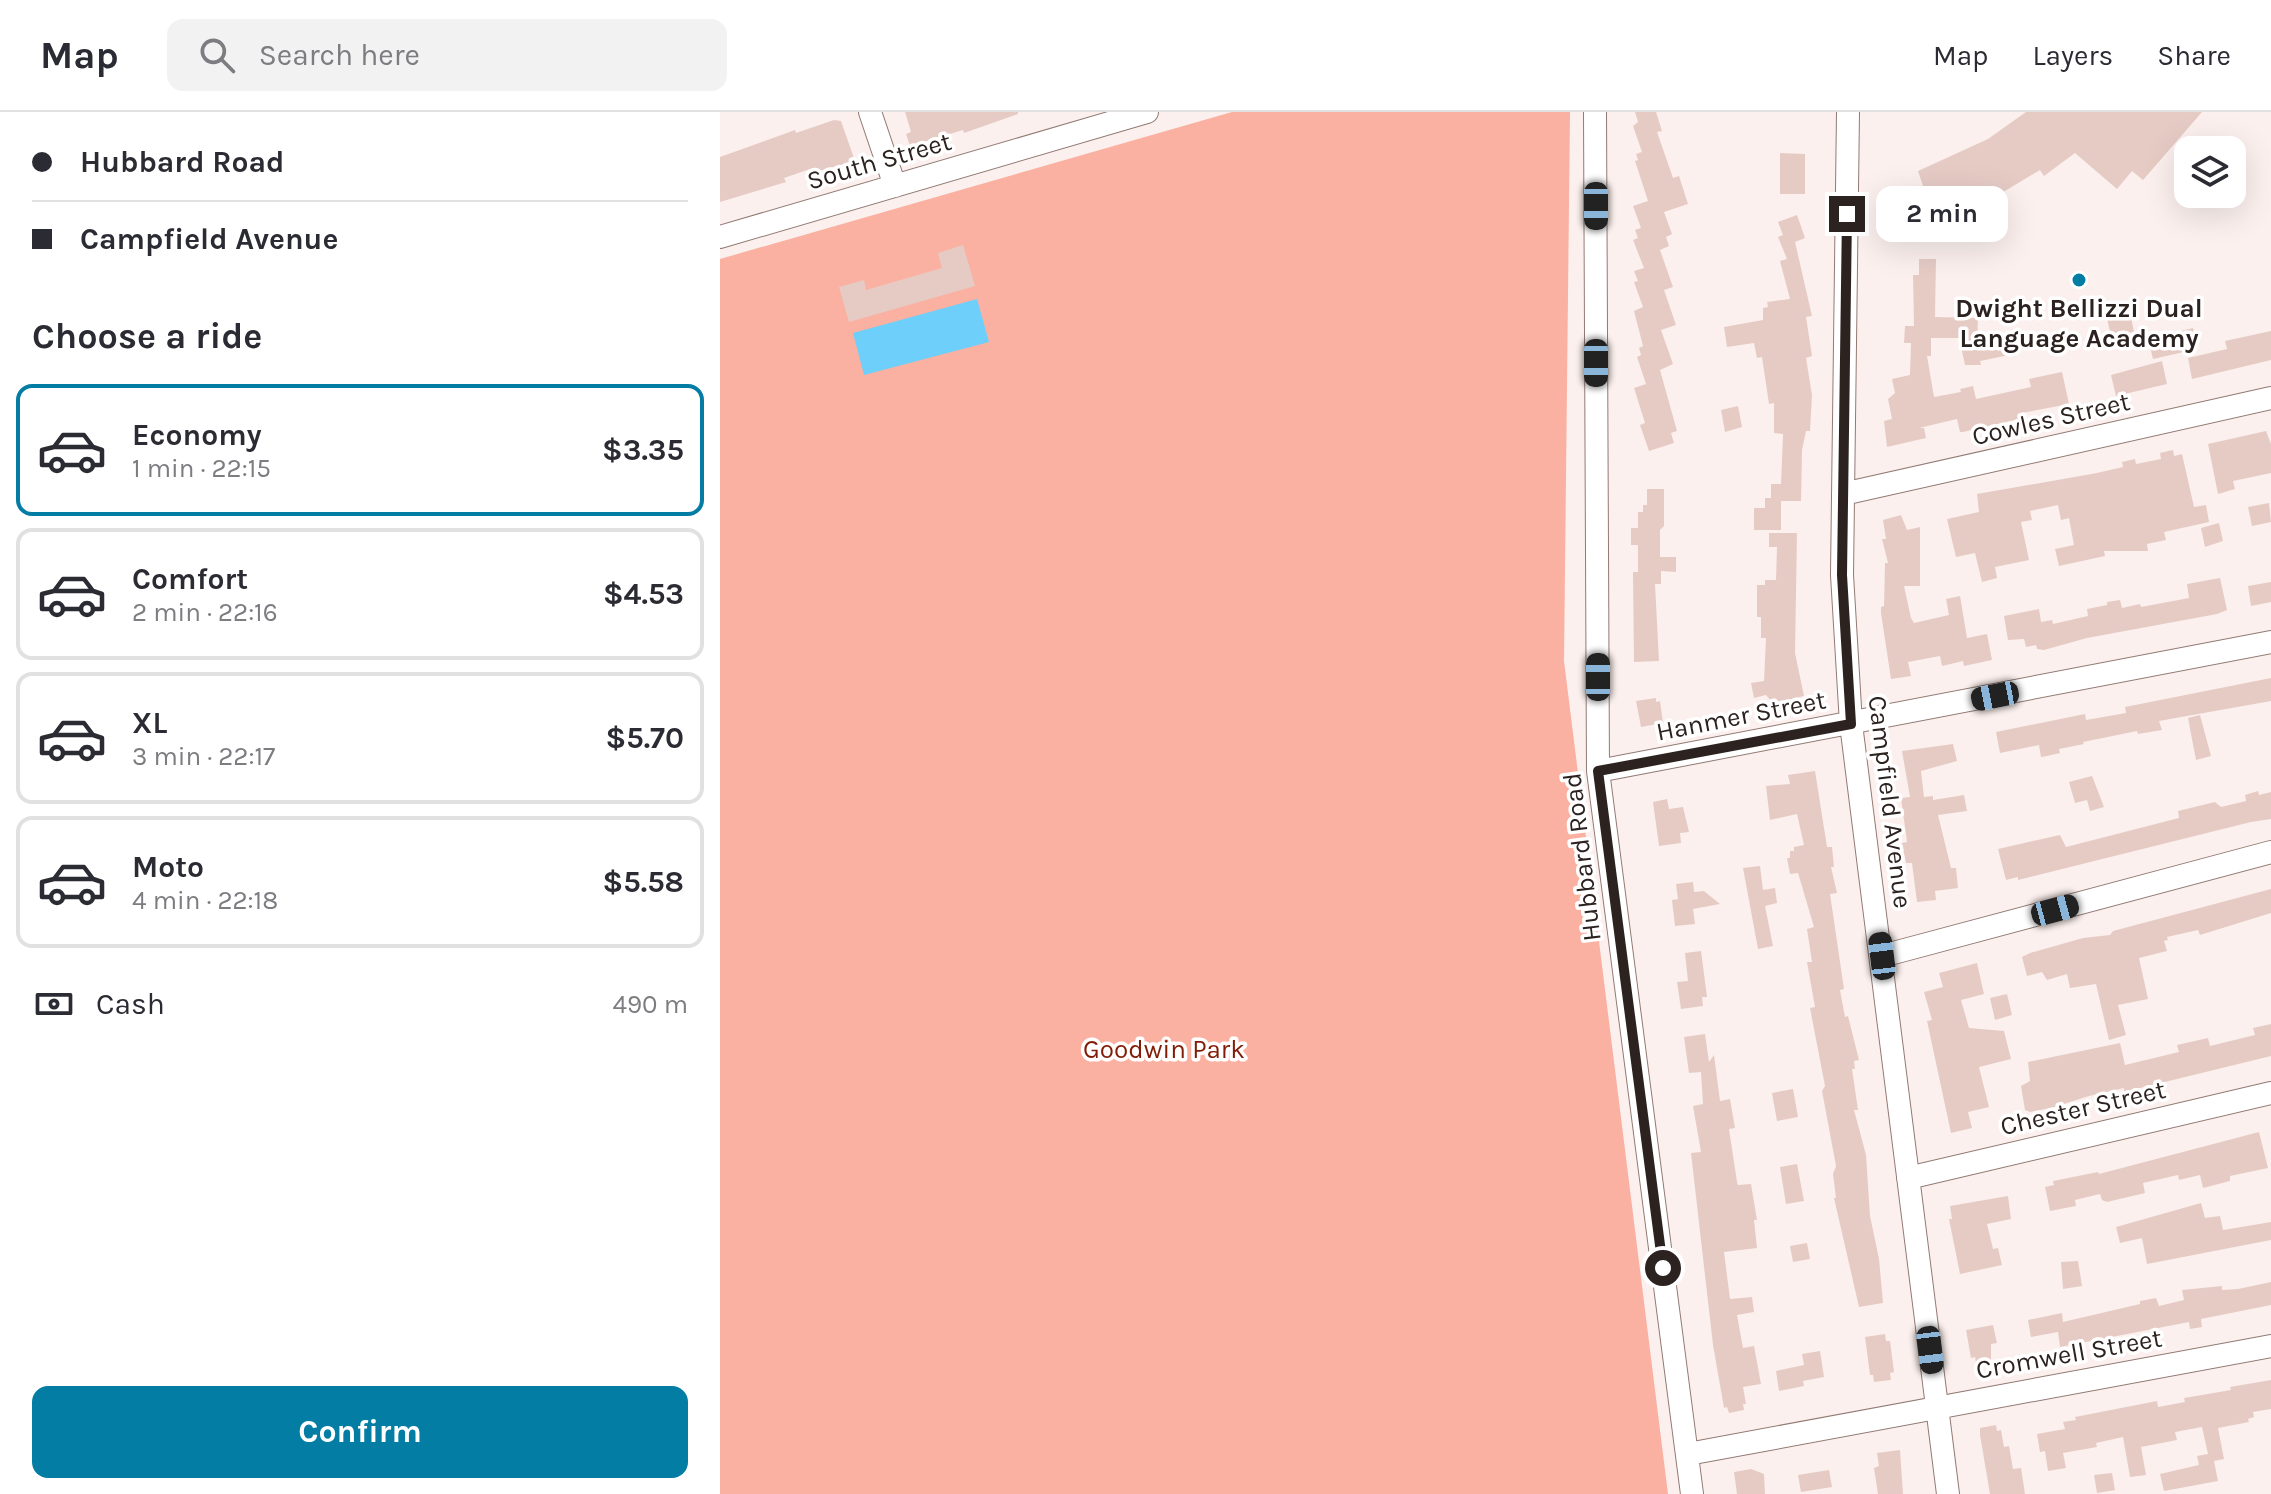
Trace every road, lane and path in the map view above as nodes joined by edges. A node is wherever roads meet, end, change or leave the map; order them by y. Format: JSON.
{"nodes":[{"id":1,"x":870,"y":112,"type":"edge"},
{"id":2,"x":1147,"y":112,"type":"edge"},
{"id":3,"x":1595,"y":112,"type":"edge"},
{"id":4,"x":1848,"y":112,"type":"edge"},
{"id":5,"x":895,"y":186,"type":"junction"},
{"id":6,"x":720,"y":237,"type":"edge"},
{"id":7,"x":2271,"y":398,"type":"edge"},
{"id":8,"x":1843,"y":494,"type":"junction"},
{"id":9,"x":2271,"y":642,"type":"edge"},
{"id":10,"x":1851,"y":724,"type":"junction"},
{"id":11,"x":1598,"y":771,"type":"junction"},
{"id":12,"x":2271,"y":852,"type":"edge"},
{"id":13,"x":1882,"y":956,"type":"junction"},
{"id":14,"x":2271,"y":1093,"type":"edge"},
{"id":15,"x":1908,"y":1178,"type":"junction"},
{"id":16,"x":2271,"y":1346,"type":"edge"},
{"id":17,"x":1937,"y":1407,"type":"junction"},
{"id":18,"x":1688,"y":1454,"type":"junction"},
{"id":19,"x":1692,"y":1494,"type":"edge"},
{"id":20,"x":1948,"y":1494,"type":"edge"}],
"edges":[{"from":1,"to":5,"type":"street"},
{"from":2,"to":5,"type":"street","name":"South Street"},
{"from":3,"to":11,"type":"street","name":"Hubbard Road"},
{"from":4,"to":8,"type":"street","name":"Campfield Avenue"},
{"from":5,"to":6,"type":"street","name":"South Street"},
{"from":7,"to":8,"type":"street","name":"Cowles Street"},
{"from":8,"to":10,"type":"street","name":"Campfield Avenue"},
{"from":9,"to":10,"type":"street","name":"Hanmer Street"},
{"from":10,"to":11,"type":"street","name":"Hanmer Street"},
{"from":10,"to":13,"type":"street","name":"Campfield Avenue"},
{"from":11,"to":18,"type":"street","name":"Hubbard Road"},
{"from":12,"to":13,"type":"street"},
{"from":13,"to":15,"type":"street","name":"Campfield Avenue"},
{"from":14,"to":15,"type":"street","name":"Chester Street"},
{"from":15,"to":17,"type":"street","name":"Campfield Avenue"},
{"from":16,"to":17,"type":"street","name":"Cromwell Street"},
{"from":17,"to":18,"type":"street","name":"Cromwell Street"},
{"from":17,"to":20,"type":"street","name":"Campfield Avenue"},
{"from":18,"to":19,"type":"street","name":"Hubbard Road"}]}
